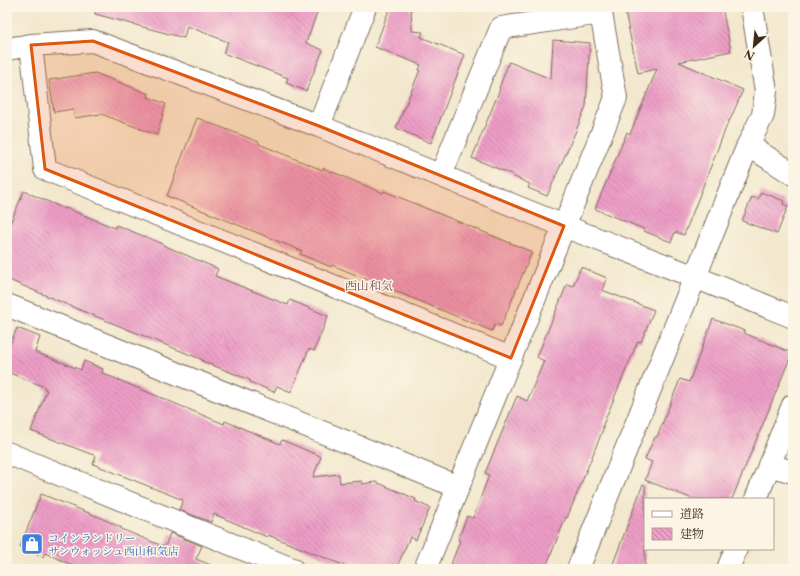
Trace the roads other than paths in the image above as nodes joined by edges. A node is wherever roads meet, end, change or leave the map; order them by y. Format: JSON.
{"nodes":[{"id":1,"x":365,"y":7,"type":"edge"},
{"id":2,"x":752,"y":7,"type":"edge"},
{"id":3,"x":601,"y":10,"type":"edge"},
{"id":4,"x":31,"y":45,"type":"junction"},
{"id":5,"x":7,"y":49,"type":"edge"},
{"id":6,"x":319,"y":126,"type":"junction"},
{"id":7,"x":748,"y":145,"type":"junction"},
{"id":8,"x":793,"y":174,"type":"edge"},
{"id":9,"x":441,"y":175,"type":"junction"},
{"id":10,"x":564,"y":226,"type":"junction"},
{"id":11,"x":695,"y":277,"type":"junction"},
{"id":12,"x":7,"y":305,"type":"edge"},
{"id":13,"x":793,"y":317,"type":"edge"},
{"id":14,"x":511,"y":358,"type":"junction"},
{"id":15,"x":793,"y":405,"type":"edge"},
{"id":16,"x":7,"y":453,"type":"edge"},
{"id":17,"x":769,"y":465,"type":"junction"},
{"id":18,"x":793,"y":472,"type":"edge"},
{"id":19,"x":458,"y":487,"type":"junction"},
{"id":20,"x":756,"y":498,"type":"edge"},
{"id":21,"x":736,"y":550,"type":"edge"},
{"id":22,"x":292,"y":569,"type":"edge"},
{"id":23,"x":425,"y":569,"type":"edge"},
{"id":24,"x":578,"y":569,"type":"edge"},
{"id":25,"x":728,"y":569,"type":"edge"}],
"edges":[{"from":1,"to":6,"type":"street"},
{"from":2,"to":7,"type":"street"},
{"from":3,"to":9,"type":"street"},
{"from":3,"to":10,"type":"street"},
{"from":4,"to":5,"type":"street"},
{"from":4,"to":6,"type":"street"},
{"from":4,"to":14,"type":"street"},
{"from":6,"to":9,"type":"street"},
{"from":7,"to":8,"type":"street"},
{"from":7,"to":11,"type":"street"},
{"from":9,"to":10,"type":"street"},
{"from":10,"to":11,"type":"street"},
{"from":10,"to":14,"type":"street"},
{"from":11,"to":13,"type":"street"},
{"from":11,"to":24,"type":"street"},
{"from":12,"to":19,"type":"street"},
{"from":14,"to":19,"type":"street"},
{"from":15,"to":17,"type":"street"},
{"from":16,"to":22,"type":"street"},
{"from":17,"to":18,"type":"street"},
{"from":17,"to":20,"type":"street"},
{"from":19,"to":23,"type":"street"},
{"from":21,"to":25,"type":"street"}]}
